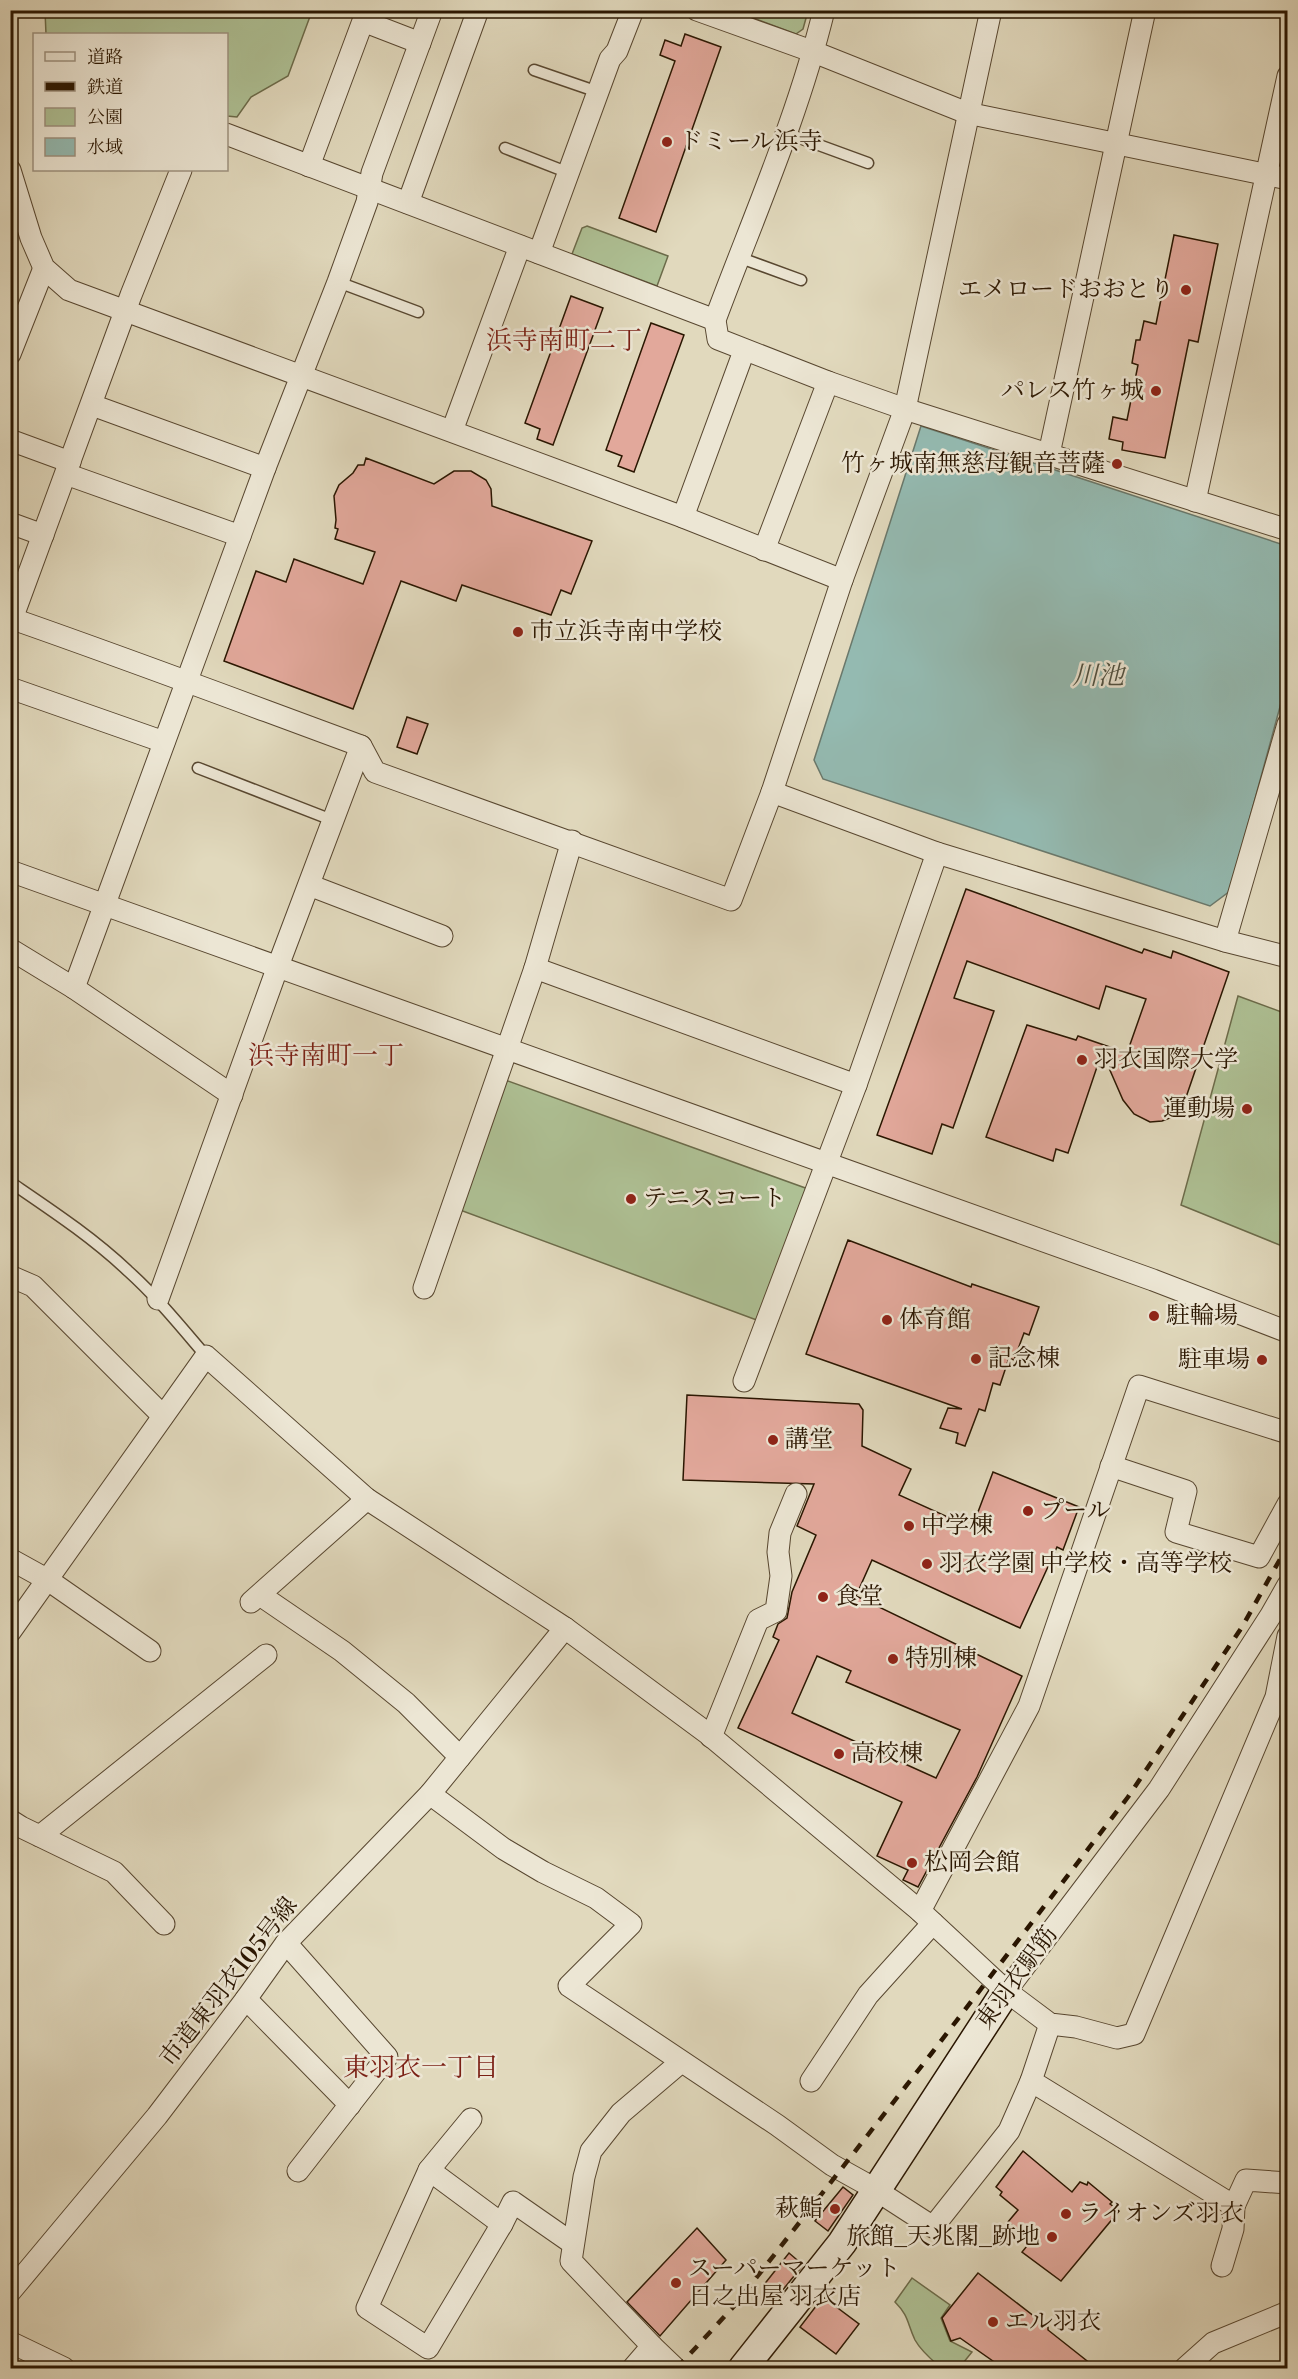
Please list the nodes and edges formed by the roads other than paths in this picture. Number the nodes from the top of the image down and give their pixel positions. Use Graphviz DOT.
graph roads {
  1 [pos="432,10"];
  2 [pos="478,10"];
  3 [pos="633,10"];
  4 [pos="697,10"];
  5 [pos="824,10"];
  6 [pos="991,10"];
  7 [pos="1145,10"];
  8 [pos="420,43"];
  9 [pos="814,52"];
  10 [pos="534,70"];
  11 [pos="1287,76"];
  12 [pos="598,93"];
  13 [pos="967,113"];
  14 [pos="786,133"];
  15 [pos="228,135"];
  16 [pos="1116,144"];
  17 [pos="506,148"];
  18 [pos="867,163"];
  19 [pos="309,166"];
  20 [pos="10,170"];
  21 [pos="181,171"];
  22 [pos="569,172"];
  23 [pos="1266,175"];
  24 [pos="1287,179"];
  25 [pos="369,189"];
  26 [pos="408,203"];
  27 [pos="530,250"];
  28 [pos="738,257"];
  29 [pos="44,268"];
  30 [pos="801,280"];
  31 [pos="338,282"];
  32 [pos="127,311"];
  33 [pos="418,312"];
  34 [pos="715,320"];
  35 [pos="744,351"];
  36 [pos="10,354"];
  37 [pos="301,375"];
  38 [pos="828,382"];
  39 [pos="92,405"];
  40 [pos="905,409"];
  41 [pos="452,432"];
  42 [pos="10,440"];
  43 [pos="1049,454"];
  44 [pos="68,468"];
  45 [pos="265,468"];
  46 [pos="1195,501"];
  47 [pos="683,518"];
  48 [pos="10,523"];
  49 [pos="1287,530"];
  50 [pos="44,535"];
  51 [pos="240,536"];
  52 [pos="764,550"];
  53 [pos="842,580"];
  54 [pos="11,618"];
  55 [pos="186,682"];
  56 [pos="10,688"];
  57 [pos="1287,724"];
  58 [pos="164,742"];
  59 [pos="361,746"];
  60 [pos="198,768"];
  61 [pos="772,792"];
  62 [pos="332,820"];
  63 [pos="572,841"];
  64 [pos="937,853"];
  65 [pos="10,871"];
  66 [pos="309,885"];
  67 [pos="105,904"];
  68 [pos="442,936"];
  69 [pos="1225,941"];
  70 [pos="10,949"];
  71 [pos="1287,957"];
  72 [pos="278,966"];
  73 [pos="535,968"];
  74 [pos="74,988"];
  75 [pos="506,1050"];
  76 [pos="856,1084"];
  77 [pos="232,1095"];
  78 [pos="826,1165"];
  79 [pos="10,1182"];
  80 [pos="10,1276"];
  81 [pos="424,1288"];
  82 [pos="158,1299"];
  83 [pos="1287,1332"];
  84 [pos="206,1356"];
  85 [pos="744,1381"];
  86 [pos="163,1416"];
  87 [pos="1287,1433"];
  88 [pos="1111,1466"];
  89 [pos="796,1494"];
  90 [pos="367,1499"];
  91 [pos="1287,1504"];
  92 [pos="10,1559"];
  93 [pos="48,1580"];
  94 [pos="1287,1585"];
  95 [pos="565,1628"];
  96 [pos="10,1632"];
  97 [pos="1287,1636"];
  98 [pos="150,1652"];
  99 [pos="266,1655"];
  100 [pos="711,1737"];
  101 [pos="460,1757"];
  102 [pos="430,1794"];
  103 [pos="10,1820"];
  104 [pos="40,1836"];
  105 [pos="927,1917"];
  106 [pos="164,1924"];
  107 [pos="286,1943"];
  108 [pos="1005,1991"];
  109 [pos="246,1999"];
  110 [pos="1050,2024"];
  111 [pos="681,2062"];
  112 [pos="1031,2080"];
  113 [pos="811,2081"];
  114 [pos="350,2105"];
  115 [pos="471,2119"];
  116 [pos="429,2170"];
  117 [pos="298,2171"];
  118 [pos="1287,2183"];
  119 [pos="877,2192"];
  120 [pos="1234,2206"];
  121 [pos="502,2224"];
  122 [pos="572,2244"];
  123 [pos="1222,2266"];
  124 [pos="10,2292"];
  125 [pos="1287,2312"];
  126 [pos="10,2342"];
  127 [pos="652,2346"];
  128 [pos="64,2368"];
  129 [pos="633,2368"];
  130 [pos="675,2368"];
  131 [pos="743,2368"];
  132 [pos="1185,2368"];
  1 -- 8 [label="street"];
  2 -- 26 [label="street"];
  3 -- 12 [label="street"];
  4 -- 9 [label="street"];
  5 -- 9 [label="street"];
  6 -- 13 [label="street"];
  7 -- 16 [label="street"];
  8 -- 19 [label="street"];
  8 -- 25 [label="street"];
  9 -- 13 [label="street"];
  9 -- 14 [label="street"];
  10 -- 12 [label="lane"];
  11 -- 23 [label="street"];
  12 -- 22 [label="street"];
  13 -- 16 [label="street"];
  13 -- 40 [label="street"];
  14 -- 18 [label="lane"];
  14 -- 28 [label="street"];
  15 -- 19 [label="street"];
  16 -- 23 [label="street"];
  16 -- 43 [label="street"];
  17 -- 22 [label="lane"];
  19 -- 25 [label="street"];
  20 -- 29 [label="street"];
  21 -- 32 [label="street"];
  22 -- 27 [label="street"];
  23 -- 24 [label="street"];
  23 -- 46 [label="street"];
  25 -- 26 [label="street"];
  25 -- 31 [label="street"];
  26 -- 27 [label="street"];
  27 -- 34 [label="street"];
  27 -- 41 [label="street"];
  28 -- 30 [label="lane"];
  28 -- 34 [label="street"];
  29 -- 32 [label="street"];
  29 -- 36 [label="street"];
  31 -- 33 [label="lane"];
  31 -- 37 [label="street"];
  32 -- 37 [label="street"];
  32 -- 39 [label="street"];
  34 -- 35 [label="street"];
  35 -- 38 [label="street"];
  35 -- 47 [label="street"];
  37 -- 41 [label="street"];
  37 -- 45 [label="street"];
  38 -- 40 [label="street"];
  38 -- 52 [label="street"];
  39 -- 44 [label="street"];
  39 -- 45 [label="street"];
  40 -- 43 [label="street"];
  40 -- 53 [label="street"];
  41 -- 47 [label="street"];
  42 -- 44 [label="street"];
  43 -- 46 [label="street"];
  44 -- 50 [label="street"];
  44 -- 51 [label="street"];
  45 -- 51 [label="street"];
  46 -- 49 [label="street"];
  47 -- 52 [label="street"];
  48 -- 50 [label="street"];
  50 -- 54 [label="street"];
  51 -- 55 [label="street"];
  52 -- 53 [label="street"];
  53 -- 61 [label="street"];
  54 -- 55 [label="street"];
  55 -- 58 [label="street"];
  55 -- 59 [label="street"];
  56 -- 58 [label="street"];
  57 -- 69 [label="street"];
  58 -- 67 [label="street"];
  59 -- 62 [label="street"];
  59 -- 63 [label="street"];
  60 -- 62 [label="lane"];
  61 -- 63 [label="street"];
  61 -- 64 [label="street"];
  62 -- 66 [label="street"];
  63 -- 73 [label="street"];
  64 -- 69 [label="street"];
  64 -- 76 [label="street"];
  65 -- 67 [label="street"];
  66 -- 68 [label="street"];
  66 -- 72 [label="street"];
  67 -- 72 [label="street"];
  67 -- 74 [label="street"];
  69 -- 71 [label="street"];
  70 -- 74 [label="street"];
  72 -- 75 [label="street"];
  72 -- 77 [label="street"];
  73 -- 75 [label="street"];
  73 -- 76 [label="street"];
  74 -- 77 [label="street"];
  75 -- 78 [label="street"];
  75 -- 81 [label="street"];
  76 -- 78 [label="street"];
  77 -- 82 [label="street"];
  78 -- 83 [label="street"];
  78 -- 85 [label="street"];
  79 -- 82 [label="lane"];
  80 -- 86 [label="street"];
  82 -- 84 [label="lane"];
  84 -- 86 [label="street"];
  84 -- 90 [label="street"];
  86 -- 93 [label="street"];
  87 -- 88 [label="street"];
  88 -- 91 [label="street"];
  88 -- 105 [label="street"];
  89 -- 100 [label="street"];
  90 -- 95 [label="street"];
  90 -- 101 [label="street"];
  92 -- 93 [label="street"];
  93 -- 96 [label="street"];
  93 -- 98 [label="street"];
  94 -- 108 [label="street, 東羽衣駅筋"];
  95 -- 100 [label="street"];
  95 -- 101 [label="street, 市道東羽衣105号線"];
  97 -- 110 [label="street"];
  99 -- 104 [label="street"];
  100 -- 105 [label="street"];
  101 -- 102 [label="street, 市道東羽衣105号線"];
  102 -- 107 [label="street, 市道東羽衣105号線"];
  102 -- 111 [label="street"];
  103 -- 104 [label="street"];
  104 -- 106 [label="street"];
  105 -- 108 [label="street"];
  105 -- 113 [label="street"];
  107 -- 109 [label="street, 市道東羽衣105号線"];
  107 -- 114 [label="street"];
  108 -- 110 [label="street"];
  108 -- 119 [label="street, 東羽衣駅筋"];
  109 -- 114 [label="street"];
  109 -- 124 [label="street, 市道東羽衣105号線"];
  110 -- 112 [label="street"];
  111 -- 119 [label="street"];
  111 -- 122 [label="street"];
  112 -- 119 [label="street"];
  112 -- 120 [label="street"];
  114 -- 117 [label="street"];
  115 -- 116 [label="street"];
  116 -- 121 [label="street"];
  116 -- 121 [label="street"];
  118 -- 120 [label="street"];
  119 -- 131 [label="street, 東羽衣駅筋"];
  120 -- 123 [label="street"];
  121 -- 122 [label="street"];
  122 -- 127 [label="street"];
  125 -- 132 [label="street"];
  126 -- 128 [label="street"];
  127 -- 129 [label="street"];
  127 -- 130 [label="street"];
}
